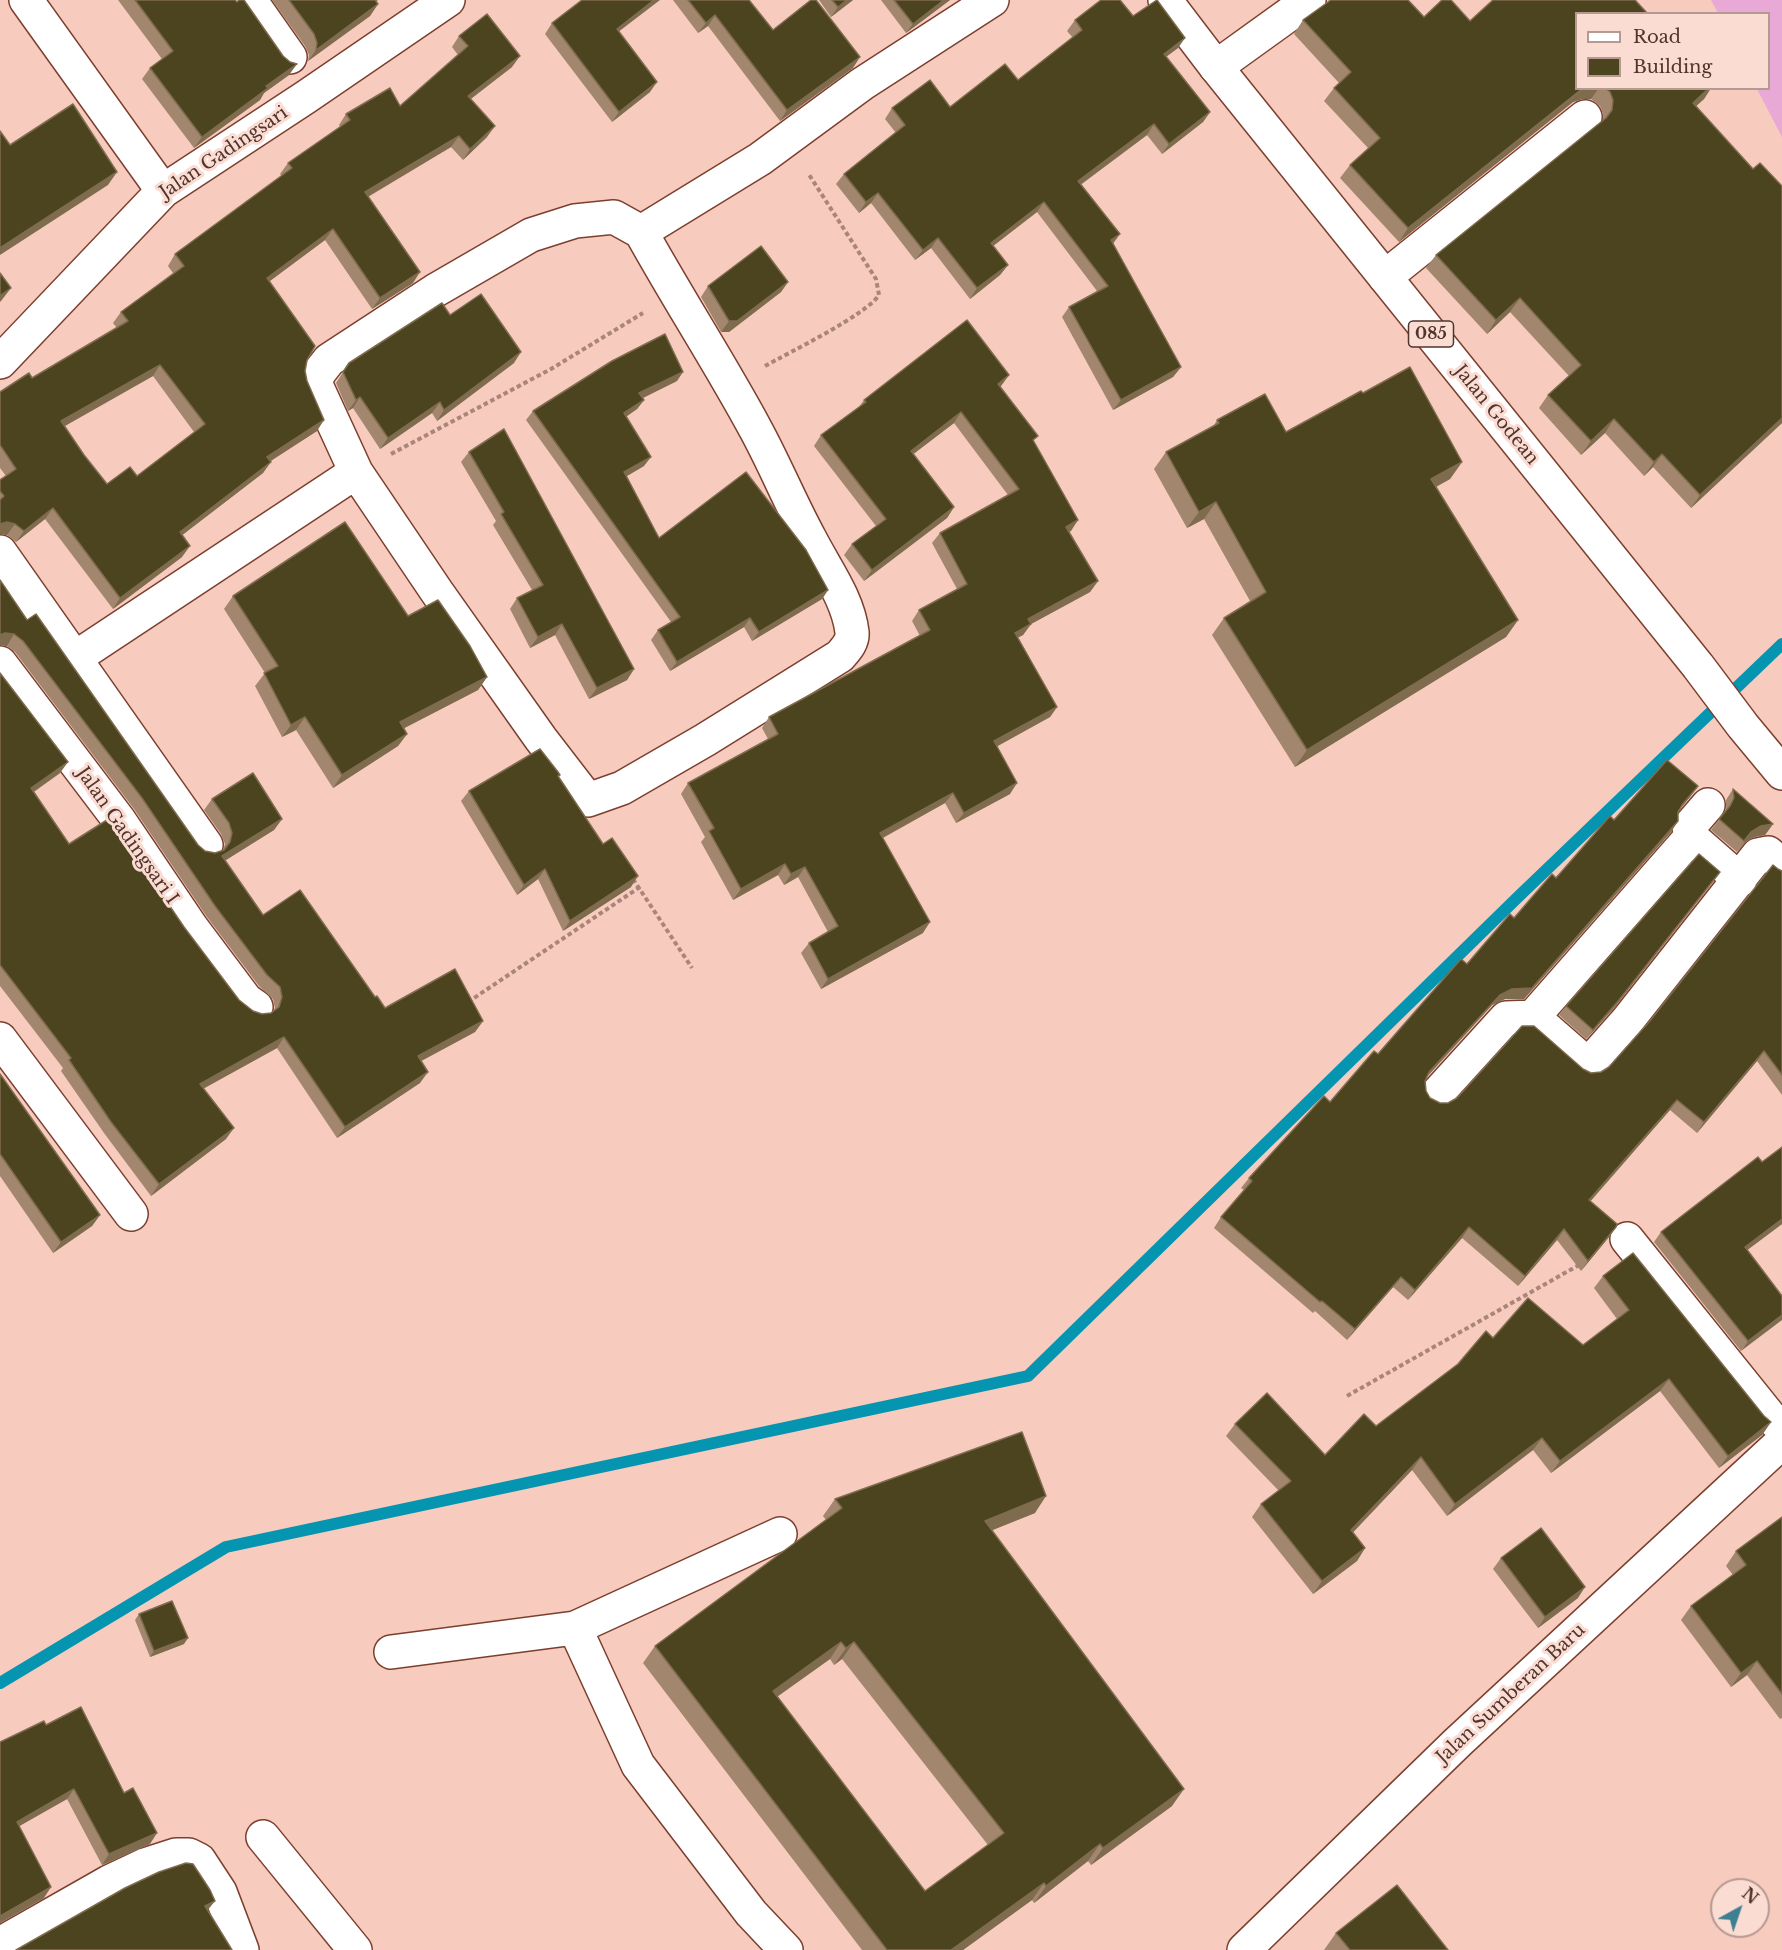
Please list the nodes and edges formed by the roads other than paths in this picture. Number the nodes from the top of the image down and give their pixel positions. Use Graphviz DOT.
graph roads {
  1 [pos="26,0"];
  2 [pos="250,0"];
  3 [pos="448,0"];
  4 [pos="992,0"];
  5 [pos="1165,0"];
  6 [pos="1309,0"];
  7 [pos="290,57"];
  8 [pos="1216,67"];
  9 [pos="1585,117"];
  10 [pos="163,191"];
  11 [pos="641,232"];
  12 [pos="1385,277"];
  13 [pos="0,362"];
  14 [pos="356,472"];
  15 [pos="0,552"];
  16 [pos="75,658"];
  17 [pos="0,663"];
  18 [pos="1782,773"];
  19 [pos="1708,805"];
  20 [pos="1690,837"];
  21 [pos="206,845"];
  22 [pos="1782,865"];
  23 [pos="1740,880"];
  24 [pos="256,1007"];
  25 [pos="1533,1017"];
  26 [pos="0,1039"];
  27 [pos="1436,1095"];
  28 [pos="131,1214"];
  29 [pos="1627,1239"];
  30 [pos="1782,1427"];
  31 [pos="1782,1442"];
  32 [pos="780,1534"];
  33 [pos="575,1628"];
  34 [pos="391,1652"];
  35 [pos="263,1837"];
  36 [pos="0,1944"];
  37 [pos="242,1950"];
  38 [pos="355,1950"];
  39 [pos="786,1950"];
  40 [pos="1244,1950"];
  1 -- 10 [label="street"];
  2 -- 7 [label="street"];
  3 -- 10 [label="street, Jalan Gadingsari"];
  4 -- 11 [label="street"];
  5 -- 8 [label="street, Jalan Godean / 085"];
  6 -- 8 [label="street"];
  8 -- 12 [label="street, Jalan Godean / 085"];
  9 -- 12 [label="street"];
  10 -- 13 [label="street, Jalan Gadingsari"];
  11 -- 14 [label="street"];
  11 -- 14 [label="street"];
  12 -- 18 [label="street, Jalan Godean / 085"];
  14 -- 16 [label="street"];
  15 -- 16 [label="street"];
  16 -- 21 [label="street"];
  17 -- 24 [label="street, Jalan Gadingsari I"];
  19 -- 20 [label="street"];
  20 -- 23 [label="street"];
  20 -- 25 [label="street"];
  22 -- 23 [label="street"];
  23 -- 25 [label="street"];
  25 -- 27 [label="street"];
  26 -- 28 [label="street"];
  29 -- 30 [label="street"];
  31 -- 40 [label="street, Jalan Sumberan Baru"];
  32 -- 33 [label="street"];
  33 -- 34 [label="street"];
  33 -- 39 [label="street"];
  35 -- 38 [label="street"];
  36 -- 37 [label="street"];
}
